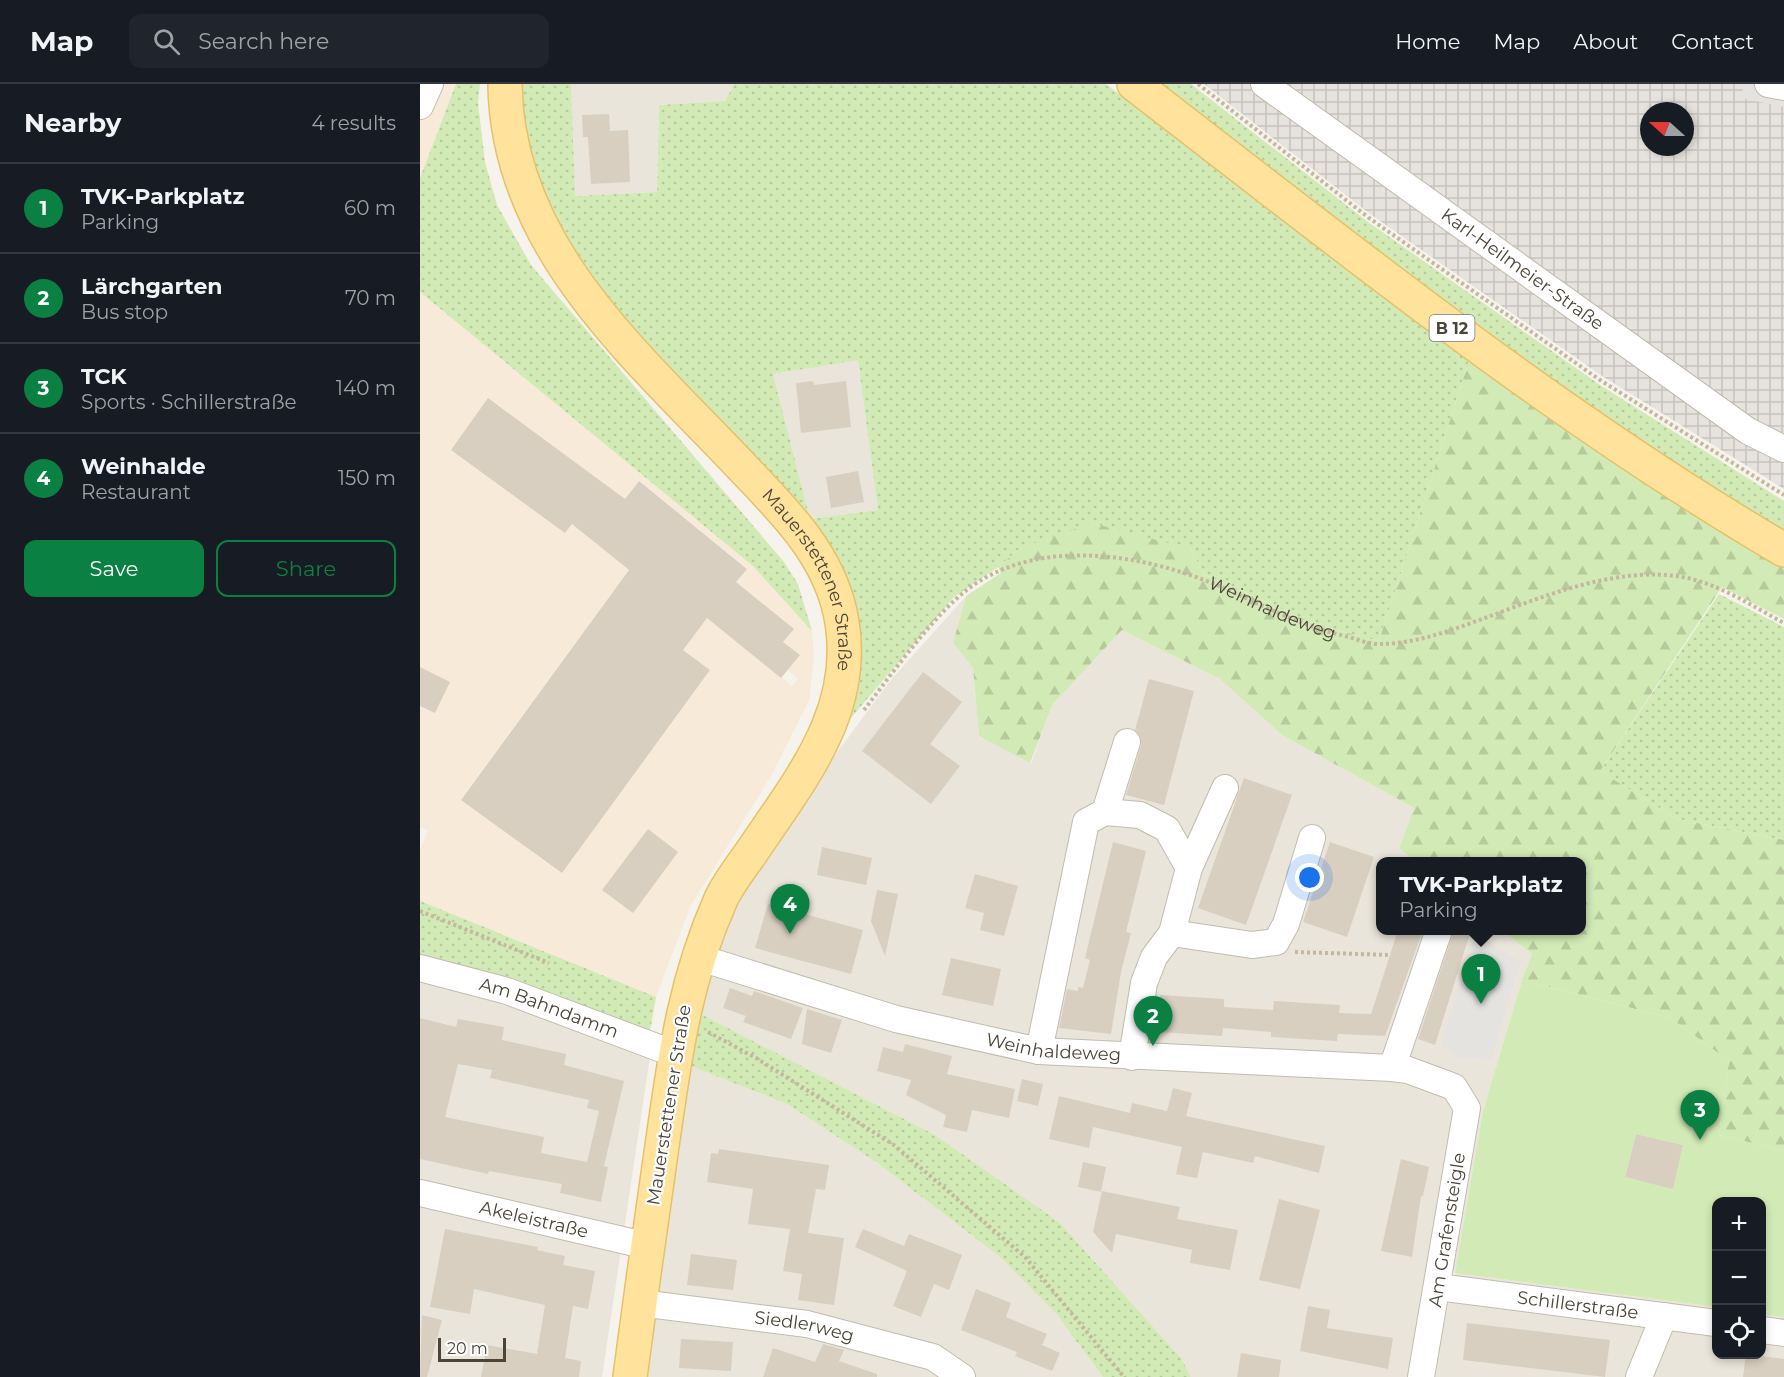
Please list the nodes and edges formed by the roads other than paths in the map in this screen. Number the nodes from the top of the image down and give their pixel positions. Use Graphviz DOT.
graph roads {
  1 [pos="430,84"];
  2 [pos="505,84"];
  3 [pos="1134,84"];
  4 [pos="1264,84"];
  5 [pos="1768,84"];
  6 [pos="1784,87"];
  7 [pos="420,106"];
  8 [pos="1784,448"];
  9 [pos="1784,550"];
  10 [pos="1127,742"];
  11 [pos="1225,788"];
  12 [pos="1105,812"];
  13 [pos="1312,838"];
  14 [pos="1189,868"];
  15 [pos="1172,933"];
  16 [pos="1437,935"];
  17 [pos="698,957"];
  18 [pos="420,968"];
  19 [pos="1039,1051"];
  20 [pos="675,1054"];
  21 [pos="1132,1057"];
  22 [pos="1392,1068"];
  23 [pos="1454,1086"];
  24 [pos="420,1193"];
  25 [pos="648,1246"];
  26 [pos="1438,1287"];
  27 [pos="640,1304"];
  28 [pos="1664,1316"];
  29 [pos="1712,1322"];
  30 [pos="1766,1331"];
  31 [pos="1784,1333"];
  32 [pos="630,1377"];
  33 [pos="962,1377"];
  34 [pos="1422,1377"];
  35 [pos="1639,1377"];
  1 -- 7 [label="street"];
  2 -- 17 [label="main road, Mauerstettener Straße"];
  3 -- 9 [label="main road, B 12"];
  4 -- 8 [label="street, Karl-Heilmeier-Straße"];
  5 -- 6 [label="street"];
  10 -- 12 [label="street"];
  11 -- 14 [label="street"];
  12 -- 14 [label="street"];
  12 -- 19 [label="street"];
  13 -- 15 [label="street"];
  14 -- 15 [label="street"];
  15 -- 21 [label="street"];
  16 -- 22 [label="street"];
  17 -- 19 [label="street, Weinhaldeweg"];
  17 -- 20 [label="main road, Mauerstettener Straße"];
  18 -- 20 [label="street, Am Bahndamm"];
  19 -- 21 [label="street, Weinhaldeweg"];
  20 -- 25 [label="main road, Mauerstettener Straße"];
  21 -- 22 [label="street, Weinhaldeweg"];
  22 -- 23 [label="street, Weinhaldeweg"];
  23 -- 26 [label="street, Am Grafensteigle"];
  24 -- 25 [label="street, Akeleistraße"];
  25 -- 27 [label="main road, Mauerstettener Straße"];
  26 -- 28 [label="street, Schillerstraße"];
  26 -- 34 [label="street, Am Grafensteigle"];
  27 -- 32 [label="main road, Mauerstettener Straße"];
  27 -- 33 [label="street, Siedlerweg"];
  28 -- 29 [label="street, Schillerstraße"];
  28 -- 35 [label="street"];
  30 -- 31 [label="street"];
}
